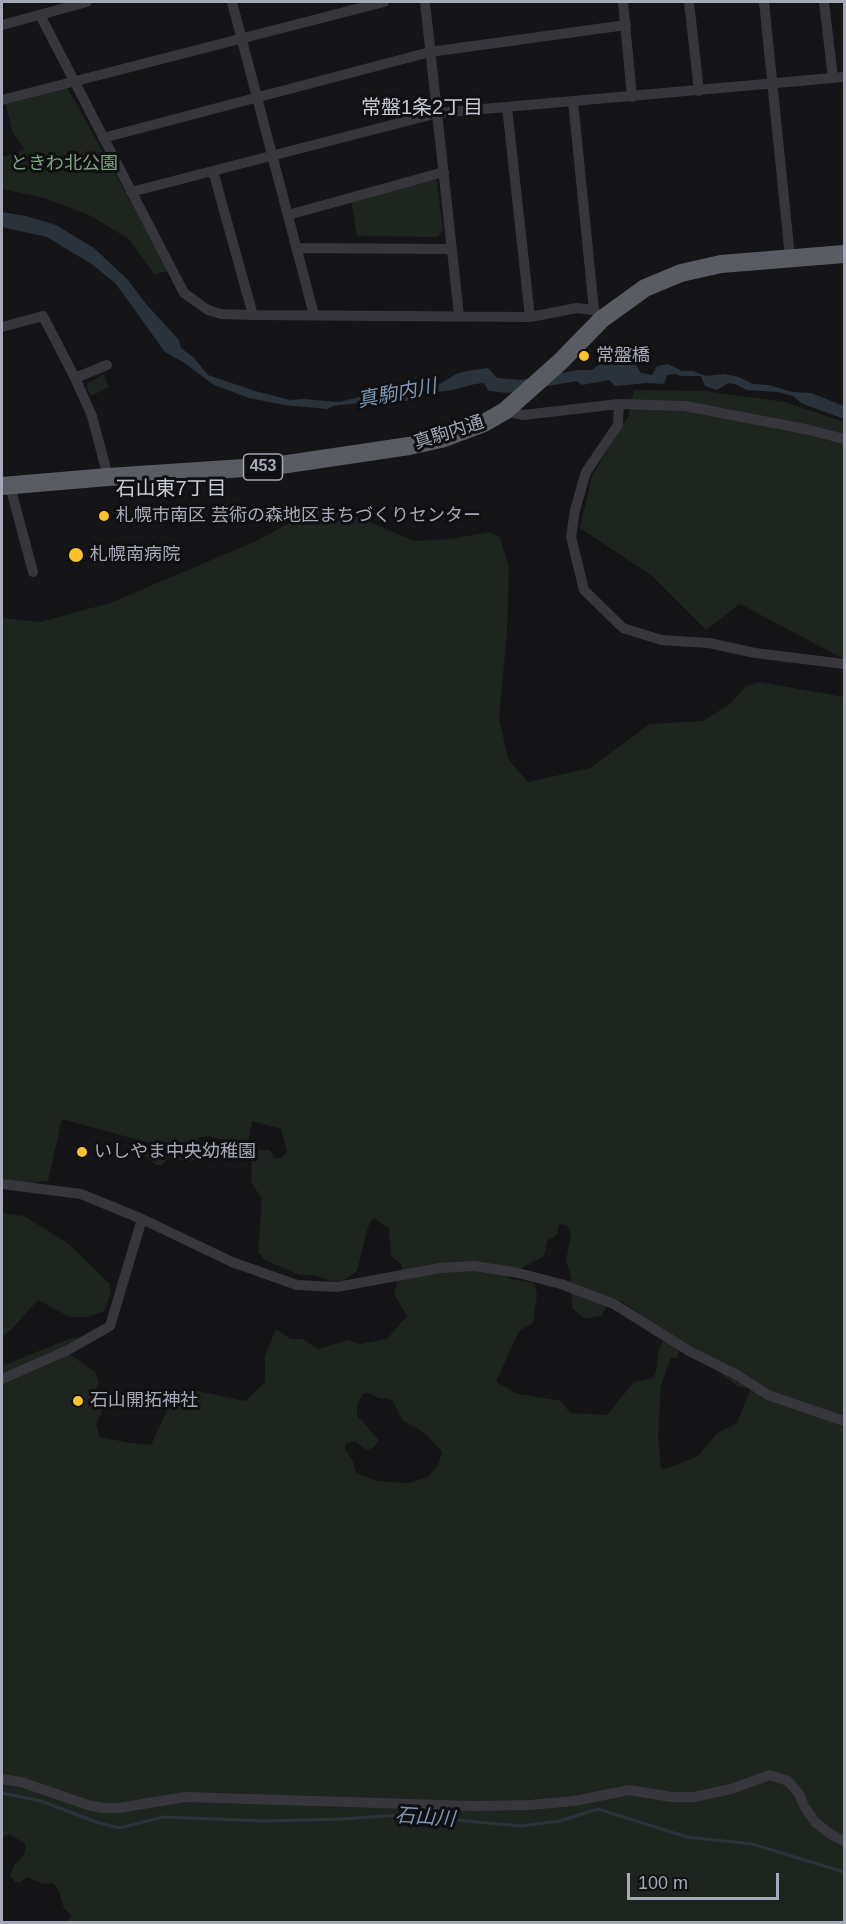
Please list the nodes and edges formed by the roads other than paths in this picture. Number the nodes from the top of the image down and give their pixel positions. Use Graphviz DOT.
graph roads {
  1 [pos="87,2"];
  2 [pos="232,2"];
  3 [pos="384,2"];
  4 [pos="425,2"];
  5 [pos="623,2"];
  6 [pos="689,2"];
  7 [pos="764,2"];
  8 [pos="824,2"];
  9 [pos="40,15"];
  10 [pos="2,25"];
  11 [pos="626,25"];
  12 [pos="242,39"];
  13 [pos="430,52"];
  14 [pos="844,76"];
  15 [pos="833,78"];
  16 [pos="74,80"];
  17 [pos="772,84"];
  18 [pos="699,91"];
  19 [pos="632,97"];
  20 [pos="257,98"];
  21 [pos="2,100"];
  22 [pos="573,101"];
  23 [pos="507,107"];
  24 [pos="438,113"];
  25 [pos="104,138"];
  26 [pos="273,157"];
  27 [pos="213,171"];
  28 [pos="444,172"];
  29 [pos="131,192"];
  30 [pos="288,215"];
  31 [pos="296,248"];
  32 [pos="452,249"];
  33 [pos="844,254"];
  34 [pos="790,257"];
  35 [pos="253,315"];
  36 [pos="314,315"];
  37 [pos="459,315"];
  38 [pos="598,315"];
  39 [pos="530,317"];
  40 [pos="2,327"];
  41 [pos="107,365"];
  42 [pos="75,378"];
  43 [pos="619,404"];
  44 [pos="510,408"];
  45 [pos="844,439"];
  46 [pos="108,477"];
  47 [pos="6,486"];
  48 [pos="33,572"];
  49 [pos="844,664"];
  50 [pos="2,1185"];
  51 [pos="142,1219"];
  52 [pos="2,1379"];
  53 [pos="844,1421"];
  54 [pos="2,1779"];
  55 [pos="844,1841"];
  1 -- 9 [label="street"];
  2 -- 12 [label="street"];
  3 -- 12 [label="street"];
  4 -- 13 [label="street"];
  5 -- 11 [label="street"];
  6 -- 18 [label="street"];
  7 -- 17 [label="street"];
  8 -- 15 [label="street"];
  9 -- 10 [label="street"];
  9 -- 16 [label="street"];
  11 -- 13 [label="street"];
  11 -- 19 [label="street"];
  12 -- 16 [label="street"];
  12 -- 20 [label="street"];
  13 -- 20 [label="street"];
  13 -- 24 [label="street"];
  14 -- 15 [label="street"];
  15 -- 17 [label="street"];
  16 -- 21 [label="street"];
  16 -- 25 [label="street"];
  17 -- 18 [label="street"];
  17 -- 34 [label="street"];
  18 -- 19 [label="street"];
  19 -- 22 [label="street"];
  20 -- 25 [label="street"];
  20 -- 26 [label="street"];
  22 -- 23 [label="street"];
  22 -- 38 [label="street"];
  23 -- 24 [label="street"];
  23 -- 39 [label="street"];
  24 -- 26 [label="street"];
  24 -- 28 [label="street"];
  25 -- 29 [label="street"];
  26 -- 27 [label="street"];
  26 -- 30 [label="street"];
  27 -- 29 [label="street"];
  27 -- 35 [label="street"];
  28 -- 30 [label="street"];
  28 -- 32 [label="street"];
  29 -- 35 [label="street"];
  30 -- 31 [label="street"];
  31 -- 32 [label="street"];
  31 -- 36 [label="street"];
  32 -- 37 [label="street"];
  33 -- 34 [label="highway, 真駒内通 / 453"];
  34 -- 38 [label="highway, 真駒内通 / 453"];
  35 -- 36 [label="street"];
  36 -- 37 [label="street"];
  37 -- 39 [label="street"];
  38 -- 39 [label="street"];
  38 -- 44 [label="highway, 真駒内通 / 453"];
  40 -- 42 [label="street"];
  41 -- 42 [label="street"];
  42 -- 46 [label="street"];
  43 -- 44 [label="street"];
  43 -- 45 [label="street"];
  43 -- 49 [label="street"];
  44 -- 46 [label="highway, 真駒内通 / 453"];
  46 -- 47 [label="highway, 真駒内通 / 453"];
  47 -- 48 [label="street"];
  50 -- 51 [label="street"];
  51 -- 52 [label="street"];
  51 -- 53 [label="street"];
  54 -- 55 [label="street"];
}
